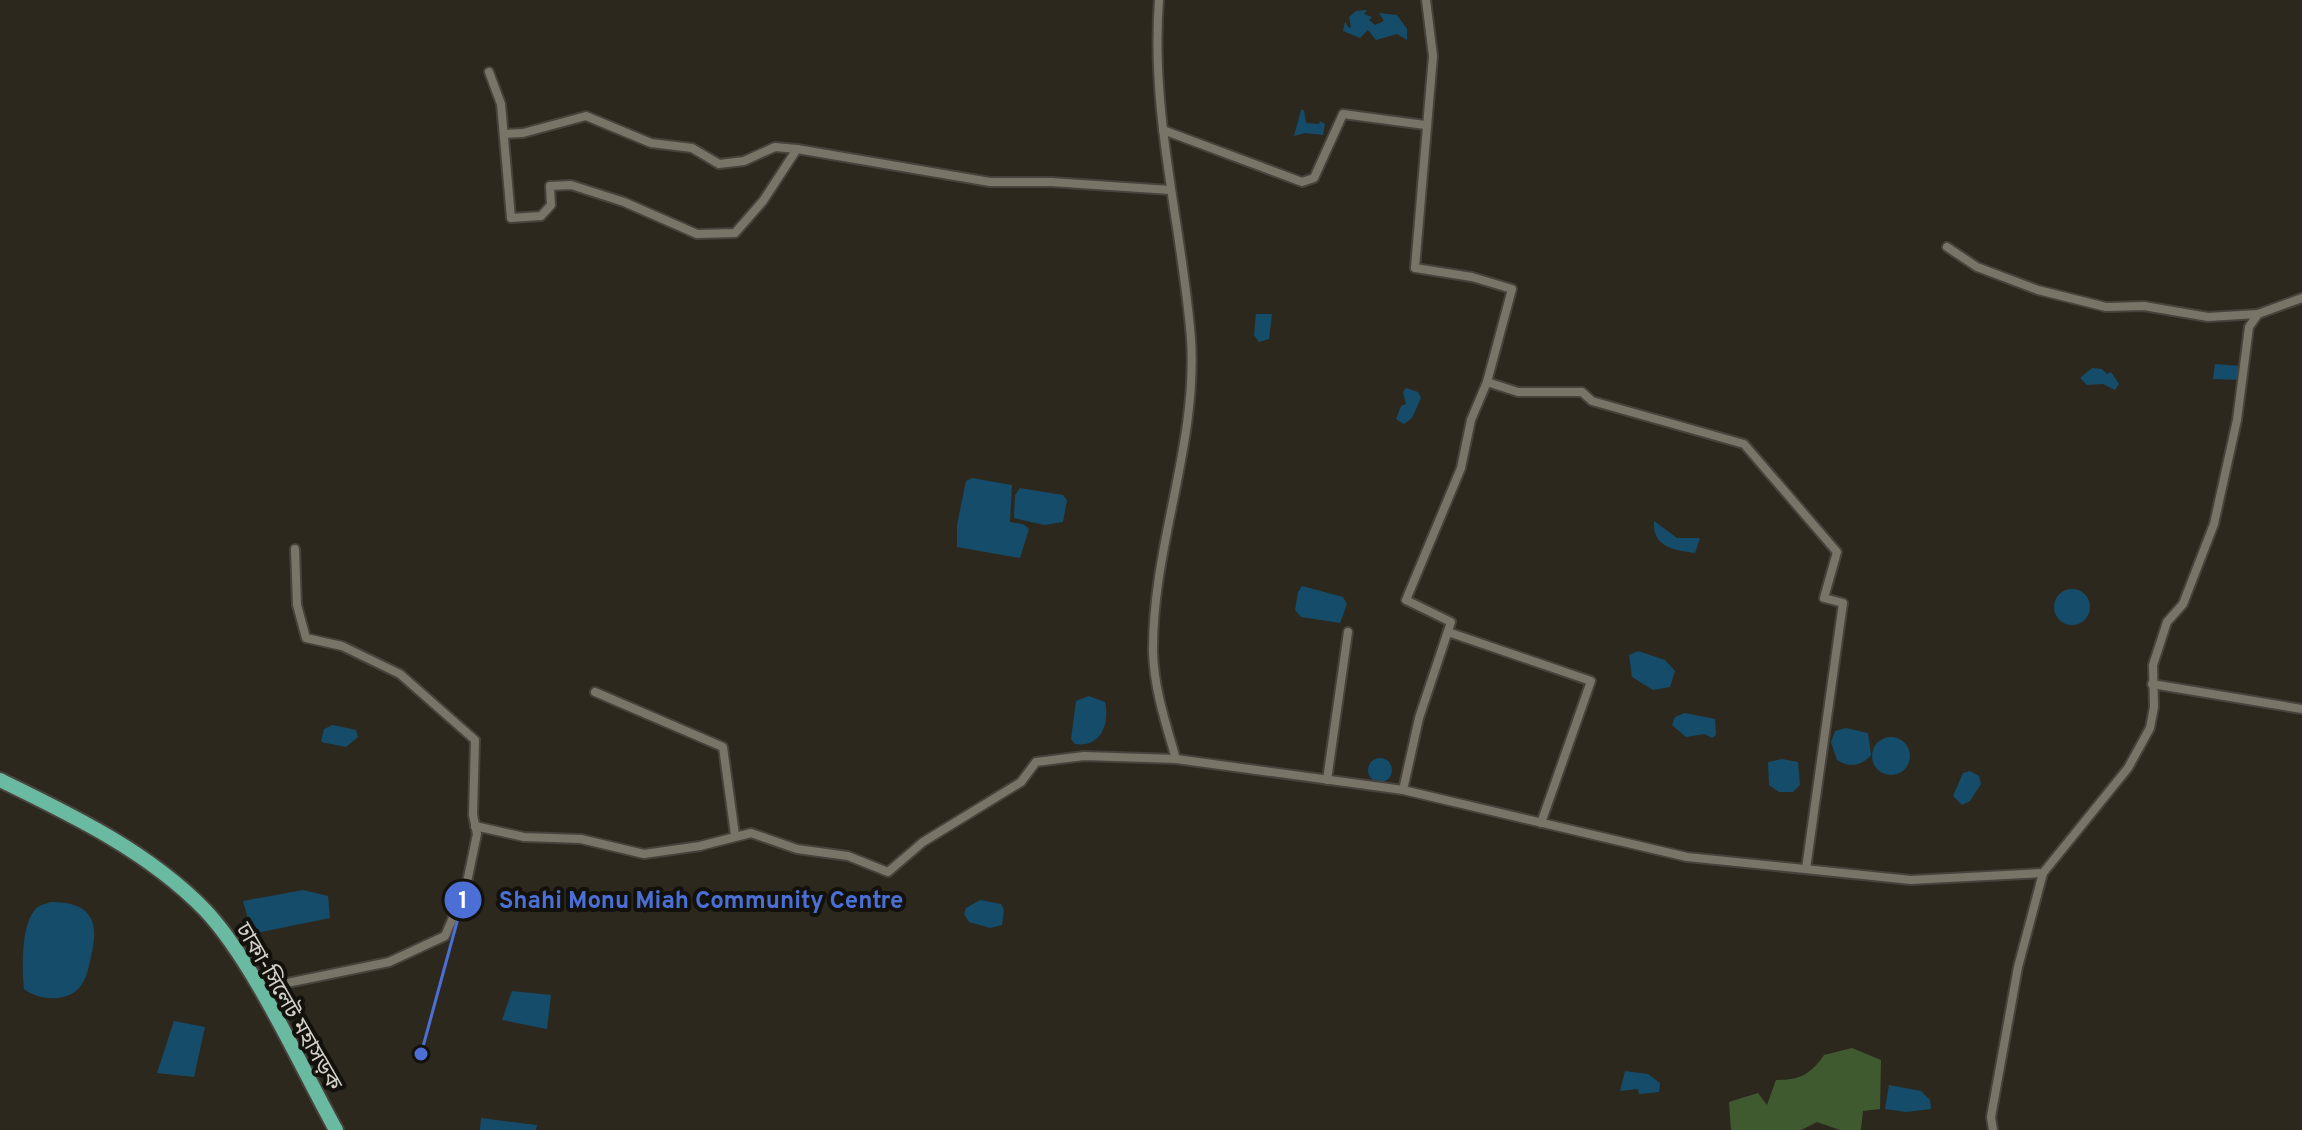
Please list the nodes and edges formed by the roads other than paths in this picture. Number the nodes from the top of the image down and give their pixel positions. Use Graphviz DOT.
graph roads {
  1 [pos="1159,0"];
  2 [pos="1426,0"];
  3 [pos="489,72"];
  4 [pos="1425,125"];
  5 [pos="1163,130"];
  6 [pos="504,134"];
  7 [pos="797,149"];
  8 [pos="1170,190"];
  9 [pos="1947,247"];
  10 [pos="2302,298"];
  11 [pos="2258,314"];
  12 [pos="1487,382"];
  13 [pos="295,549"];
  14 [pos="1348,632"];
  15 [pos="1448,632"];
  16 [pos="2152,684"];
  17 [pos="595,692"];
  18 [pos="2302,709"];
  19 [pos="1176,759"];
  20 [pos="0,780"];
  21 [pos="1327,780"];
  22 [pos="1403,790"];
  23 [pos="1541,823"];
  24 [pos="475,826"];
  25 [pos="735,835"];
  26 [pos="1806,869"];
  27 [pos="2043,873"];
  28 [pos="258,989"];
  29 [pos="336,1130"];
  30 [pos="1993,1130"];
  1 -- 5 [label="street"];
  2 -- 4 [label="street"];
  3 -- 6 [label="street"];
  4 -- 5 [label="street"];
  4 -- 12 [label="street"];
  5 -- 8 [label="street"];
  6 -- 7 [label="street"];
  6 -- 7 [label="street"];
  7 -- 8 [label="street"];
  8 -- 19 [label="street"];
  9 -- 11 [label="street"];
  10 -- 11 [label="street"];
  11 -- 16 [label="street"];
  12 -- 15 [label="street"];
  12 -- 26 [label="street"];
  13 -- 24 [label="street"];
  14 -- 21 [label="street"];
  15 -- 22 [label="street"];
  15 -- 23 [label="street"];
  16 -- 18 [label="street"];
  16 -- 27 [label="street"];
  17 -- 25 [label="street"];
  19 -- 21 [label="street"];
  19 -- 25 [label="street"];
  20 -- 28 [label="highway, ঢাকা-সিলেট মহাসড়ক"];
  21 -- 22 [label="street"];
  22 -- 23 [label="street"];
  23 -- 26 [label="street"];
  24 -- 25 [label="street"];
  24 -- 28 [label="street"];
  26 -- 27 [label="street"];
  27 -- 30 [label="street"];
  28 -- 29 [label="highway, ঢাকা-সিলেট মহাসড়ক"];
}
